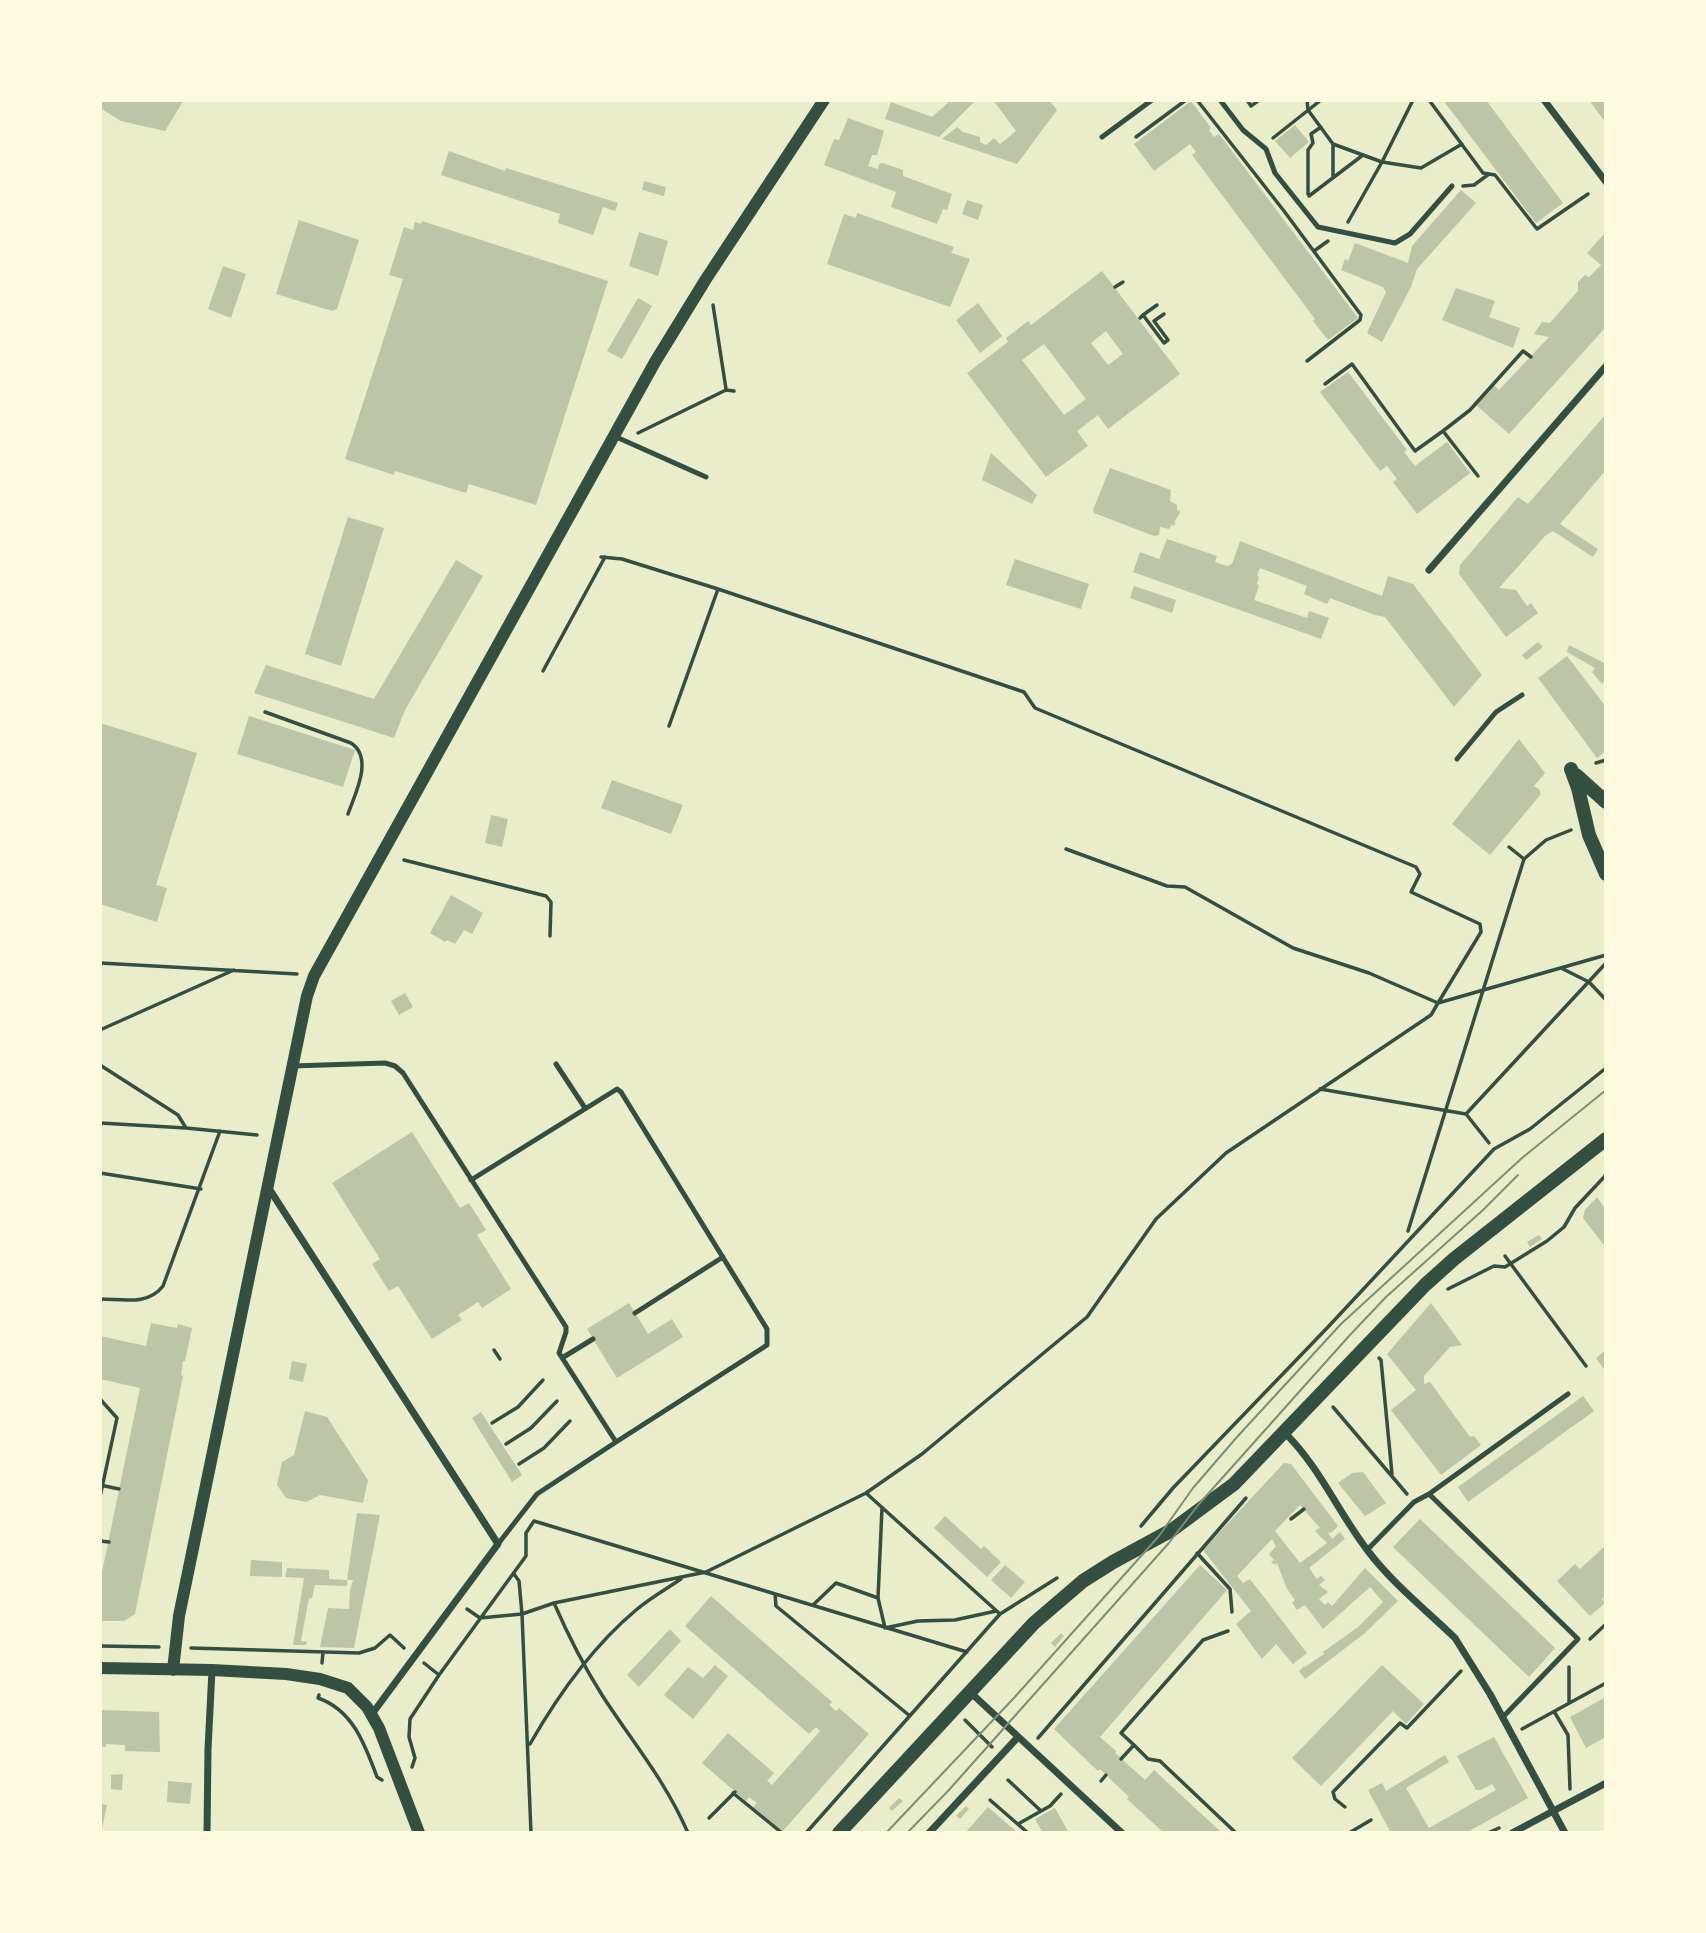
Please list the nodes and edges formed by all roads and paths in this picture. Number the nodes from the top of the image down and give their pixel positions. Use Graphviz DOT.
graph roads {
  1 [pos="824,100"];
  2 [pos="1152,100"];
  3 [pos="1186,100"];
  4 [pos="1197,100"];
  5 [pos="1220,100"];
  6 [pos="1247,100"];
  7 [pos="1259,100"];
  8 [pos="1307,100"];
  9 [pos="1321,100"];
  10 [pos="1413,100"];
  11 [pos="1429,100"];
  12 [pos="1544,100"];
  13 [pos="1308,110"];
  14 [pos="1321,127"];
  15 [pos="1136,136"];
  16 [pos="1102,137"];
  17 [pos="1333,144"];
  18 [pos="1462,144"];
  19 [pos="1263,146"];
  20 [pos="1363,155"];
  21 [pos="1382,162"];
  22 [pos="1489,174"];
  23 [pos="1334,177"];
  24 [pos="1606,182"];
  25 [pos="1474,185"];
  26 [pos="1452,186"];
  27 [pos="1316,191"];
  28 [pos="1588,194"];
  29 [pos="1308,197"];
  30 [pos="1353,214"];
  31 [pos="1123,282"];
  32 [pos="1115,288"];
  33 [pos="713,304"];
  34 [pos="1157,305"];
  35 [pos="1164,314"];
  36 [pos="1531,357"];
  37 [pos="1307,360"];
  38 [pos="1606,366"];
  39 [pos="1325,384"];
  40 [pos="726,390"];
  41 [pos="734,391"];
  42 [pos="1443,431"];
  43 [pos="638,433"];
  44 [pos="614,436"];
  45 [pos="1478,476"];
  46 [pos="706,477"];
  47 [pos="1429,570"];
  48 [pos="718,589"];
  49 [pos="543,671"];
  50 [pos="1522,695"];
  51 [pos="265,712"];
  52 [pos="669,726"];
  53 [pos="1457,759"];
  54 [pos="1606,760"];
  55 [pos="1596,763"];
  56 [pos="1606,802"];
  57 [pos="348,814"];
  58 [pos="1571,830"];
  59 [pos="1509,847"];
  60 [pos="1066,849"];
  61 [pos="1524,859"];
  62 [pos="404,860"];
  63 [pos="1606,874"];
  64 [pos="550,936"];
  65 [pos="1606,955"];
  66 [pos="100,963"];
  67 [pos="1606,963"];
  68 [pos="1562,968"];
  69 [pos="236,970"];
  70 [pos="314,976"];
  71 [pos="1589,982"];
  72 [pos="1484,989"];
  73 [pos="1606,1000"];
  74 [pos="1438,1003"];
  75 [pos="100,1030"];
  76 [pos="556,1064"];
  77 [pos="100,1065"];
  78 [pos="292,1066"];
  79 [pos="1606,1068"];
  80 [pos="1320,1089"];
  81 [pos="585,1108"];
  82 [pos="1446,1112"];
  83 [pos="1466,1114"];
  84 [pos="100,1123"];
  85 [pos="186,1128"];
  86 [pos="220,1132"];
  87 [pos="257,1135"];
  88 [pos="1606,1139"];
  89 [pos="1489,1143"];
  90 [pos="100,1173"];
  91 [pos="1606,1175"];
  92 [pos="471,1180"];
  93 [pos="267,1185"];
  94 [pos="201,1189"];
  95 [pos="1408,1231"];
  96 [pos="1505,1256"];
  97 [pos="723,1257"];
  98 [pos="1510,1264"];
  99 [pos="1493,1266"];
  100 [pos="100,1299"];
  101 [pos="635,1313"];
  102 [pos="593,1339"];
  103 [pos="494,1350"];
  104 [pos="1377,1356"];
  105 [pos="562,1358"];
  106 [pos="500,1359"];
  107 [pos="1586,1366"];
  108 [pos="543,1380"];
  109 [pos="1568,1394"];
  110 [pos="100,1399"];
  111 [pos="556,1401"];
  112 [pos="1332,1405"];
  113 [pos="570,1421"];
  114 [pos="492,1423"];
  115 [pos="1284,1433"];
  116 [pos="616,1442"];
  117 [pos="506,1444"];
  118 [pos="519,1464"];
  119 [pos="1392,1477"];
  120 [pos="101,1485"];
  121 [pos="119,1489"];
  122 [pos="866,1493"];
  123 [pos="1429,1494"];
  124 [pos="1248,1496"];
  125 [pos="100,1497"];
  126 [pos="1414,1502"];
  127 [pos="882,1508"];
  128 [pos="1304,1509"];
  129 [pos="1291,1519"];
  130 [pos="1135,1532"];
  131 [pos="100,1541"];
  132 [pos="109,1542"];
  133 [pos="498,1544"];
  134 [pos="1367,1550"];
  135 [pos="1196,1553"];
  136 [pos="706,1572"];
  137 [pos="514,1574"];
  138 [pos="683,1577"];
  139 [pos="1058,1578"];
  140 [pos="775,1594"];
  141 [pos="878,1598"];
  142 [pos="456,1602"];
  143 [pos="554,1603"];
  144 [pos="813,1605"];
  145 [pos="998,1612"];
  146 [pos="1232,1612"];
  147 [pos="522,1614"];
  148 [pos="480,1618"];
  149 [pos="885,1628"];
  150 [pos="1228,1631"];
  151 [pos="390,1635"];
  152 [pos="100,1646"];
  153 [pos="154,1646"];
  154 [pos="1569,1647"];
  155 [pos="203,1649"];
  156 [pos="967,1652"];
  157 [pos="584,1663"];
  158 [pos="100,1668"];
  159 [pos="173,1670"];
  160 [pos="212,1670"];
  161 [pos="1461,1671"];
  162 [pos="1606,1683"];
  163 [pos="933,1690"];
  164 [pos="970,1692"];
  165 [pos="318,1698"];
  166 [pos="1569,1703"];
  167 [pos="954,1710"];
  168 [pos="1555,1712"];
  169 [pos="372,1714"];
  170 [pos="910,1716"];
  171 [pos="1502,1718"];
  172 [pos="1511,1734"];
  173 [pos="1018,1737"];
  174 [pos="1134,1745"];
  175 [pos="529,1746"];
  176 [pos="1030,1746"];
  177 [pos="1001,1756"];
  178 [pos="415,1758"];
  179 [pos="1121,1759"];
  180 [pos="1106,1775"];
  181 [pos="377,1777"];
  182 [pos="1008,1780"];
  183 [pos="1101,1781"];
  184 [pos="1606,1783"];
  185 [pos="1062,1793"];
  186 [pos="990,1800"];
  187 [pos="1570,1802"];
  188 [pos="1345,1807"];
  189 [pos="1041,1811"];
  190 [pos="1552,1811"];
  191 [pos="709,1818"];
  192 [pos="1371,1820"];
  193 [pos="1018,1824"];
  194 [pos="207,1833"];
  195 [pos="419,1833"];
  196 [pos="531,1833"];
  197 [pos="688,1833"];
  198 [pos="782,1833"];
  199 [pos="806,1833"];
  200 [pos="839,1833"];
  201 [pos="929,1833"];
  202 [pos="1028,1833"];
  203 [pos="1122,1833"];
  204 [pos="1237,1833"];
  205 [pos="1349,1833"];
  206 [pos="1512,1833"];
  207 [pos="1564,1833"];
  1 -- 44 [label="street"];
  2 -- 16 [label="lane"];
  3 -- 15 [label="path"];
  4 -- 37 [label="path"];
  5 -- 19 [label="lane"];
  6 -- 7 [label="path"];
  8 -- 13 [label="path"];
  9 -- 13 [label="path"];
  10 -- 21 [label="path"];
  11 -- 18 [label="path"];
  12 -- 24 [label="street"];
  13 -- 14 [label="path"];
  13 -- 19 [label="path"];
  14 -- 17 [label="path"];
  14 -- 29 [label="path"];
  17 -- 20 [label="path"];
  17 -- 23 [label="path"];
  18 -- 21 [label="path"];
  18 -- 22 [label="path"];
  19 -- 26 [label="lane"];
  20 -- 21 [label="path"];
  20 -- 23 [label="path"];
  21 -- 30 [label="path"];
  22 -- 25 [label="path"];
  22 -- 28 [label="path"];
  23 -- 27 [label="path"];
  31 -- 32 [label="path"];
  33 -- 40 [label="path"];
  34 -- 35 [label="path"];
  36 -- 42 [label="path"];
  38 -- 47 [label="street"];
  39 -- 42 [label="path"];
  40 -- 41 [label="path"];
  40 -- 43 [label="path"];
  42 -- 45 [label="path"];
  44 -- 46 [label="lane"];
  44 -- 70 [label="street"];
  48 -- 49 [label="path"];
  48 -- 52 [label="path"];
  48 -- 74 [label="path"];
  50 -- 53 [label="lane"];
  51 -- 57 [label="path"];
  54 -- 55 [label="path"];
  56 -- 63 [label="main road"];
  58 -- 61 [label="path"];
  59 -- 61 [label="path"];
  60 -- 74 [label="path"];
  61 -- 72 [label="path"];
  62 -- 64 [label="path"];
  65 -- 68 [label="path"];
  66 -- 69 [label="path"];
  67 -- 71 [label="path"];
  68 -- 71 [label="path"];
  68 -- 72 [label="path"];
  69 -- 70 [label="path"];
  69 -- 75 [label="path"];
  70 -- 78 [label="street"];
  71 -- 73 [label="path"];
  71 -- 83 [label="path"];
  72 -- 74 [label="path"];
  72 -- 82 [label="path"];
  74 -- 80 [label="path"];
  76 -- 81 [label="lane"];
  77 -- 85 [label="path"];
  78 -- 92 [label="lane"];
  78 -- 93 [label="street"];
  79 -- 130 [label="path"];
  80 -- 82 [label="path"];
  80 -- 122 [label="path"];
  81 -- 92 [label="lane"];
  81 -- 97 [label="lane"];
  82 -- 83 [label="path"];
  82 -- 95 [label="path"];
  83 -- 89 [label="path"];
  84 -- 85 [label="path"];
  85 -- 86 [label="path"];
  86 -- 87 [label="path"];
  86 -- 94 [label="path"];
  88 -- 115 [label="main road"];
  90 -- 94 [label="path"];
  91 -- 98 [label="path"];
  92 -- 105 [label="lane"];
  93 -- 133 [label="street"];
  93 -- 159 [label="street"];
  94 -- 100 [label="path"];
  96 -- 98 [label="path"];
  97 -- 101 [label="lane"];
  97 -- 116 [label="lane"];
  98 -- 99 [label="path"];
  98 -- 107 [label="path"];
  102 -- 105 [label="lane"];
  103 -- 106 [label="path"];
  104 -- 119 [label="path"];
  105 -- 116 [label="lane"];
  108 -- 114 [label="path"];
  109 -- 123 [label="lane"];
  110 -- 120 [label="path"];
  111 -- 117 [label="path"];
  112 -- 119 [label="path"];
  113 -- 118 [label="path"];
  115 -- 134 [label="street"];
  115 -- 164 [label="main road"];
  116 -- 133 [label="lane"];
  119 -- 126 [label="path"];
  120 -- 121 [label="path"];
  120 -- 125 [label="path"];
  122 -- 127 [label="path"];
  122 -- 136 [label="path"];
  123 -- 126 [label="lane"];
  123 -- 154 [label="lane"];
  124 -- 135 [label="path"];
  126 -- 134 [label="lane"];
  127 -- 141 [label="path"];
  127 -- 145 [label="path"];
  128 -- 129 [label="path"];
  131 -- 132 [label="path"];
  133 -- 142 [label="street"];
  134 -- 171 [label="street"];
  135 -- 146 [label="path"];
  135 -- 176 [label="path"];
  136 -- 137 [label="path"];
  136 -- 138 [label="path"];
  136 -- 140 [label="path"];
  137 -- 147 [label="path"];
  137 -- 148 [label="path"];
  138 -- 143 [label="path"];
  138 -- 157 [label="path"];
  139 -- 145 [label="path"];
  140 -- 144 [label="path"];
  140 -- 170 [label="path"];
  141 -- 144 [label="path"];
  141 -- 149 [label="path"];
  142 -- 148 [label="path"];
  142 -- 169 [label="street"];
  143 -- 147 [label="path"];
  143 -- 157 [label="path"];
  144 -- 149 [label="path"];
  145 -- 149 [label="path"];
  145 -- 156 [label="path"];
  147 -- 148 [label="path"];
  147 -- 175 [label="path"];
  148 -- 178 [label="path"];
  149 -- 156 [label="path"];
  150 -- 174 [label="path"];
  151 -- 155 [label="path"];
  152 -- 153 [label="path"];
  154 -- 166 [label="path"];
  154 -- 171 [label="lane"];
  156 -- 163 [label="path"];
  157 -- 175 [label="path"];
  157 -- 197 [label="path"];
  158 -- 159 [label="street"];
  159 -- 160 [label="street"];
  160 -- 169 [label="street"];
  160 -- 194 [label="street"];
  161 -- 188 [label="path"];
  162 -- 166 [label="path"];
  163 -- 167 [label="path"];
  163 -- 170 [label="path"];
  164 -- 167 [label="main road"];
  164 -- 173 [label="street"];
  165 -- 181 [label="path"];
  166 -- 168 [label="path"];
  167 -- 177 [label="path"];
  167 -- 200 [label="main road"];
  168 -- 172 [label="path"];
  168 -- 187 [label="path"];
  169 -- 195 [label="street"];
  170 -- 199 [label="path"];
  171 -- 172 [label="street"];
  172 -- 190 [label="street"];
  173 -- 176 [label="street"];
  173 -- 177 [label="street"];
  174 -- 179 [label="path"];
  174 -- 204 [label="path"];
  175 -- 196 [label="path"];
  176 -- 203 [label="street"];
  177 -- 201 [label="street"];
  180 -- 183 [label="path"];
  182 -- 189 [label="path"];
  184 -- 187 [label="street"];
  185 -- 189 [label="path"];
  186 -- 193 [label="path"];
  187 -- 190 [label="street"];
  189 -- 193 [label="path"];
  190 -- 206 [label="street"];
  190 -- 207 [label="street"];
  191 -- 198 [label="path"];
  192 -- 205 [label="path"];
  193 -- 202 [label="path"];
}
